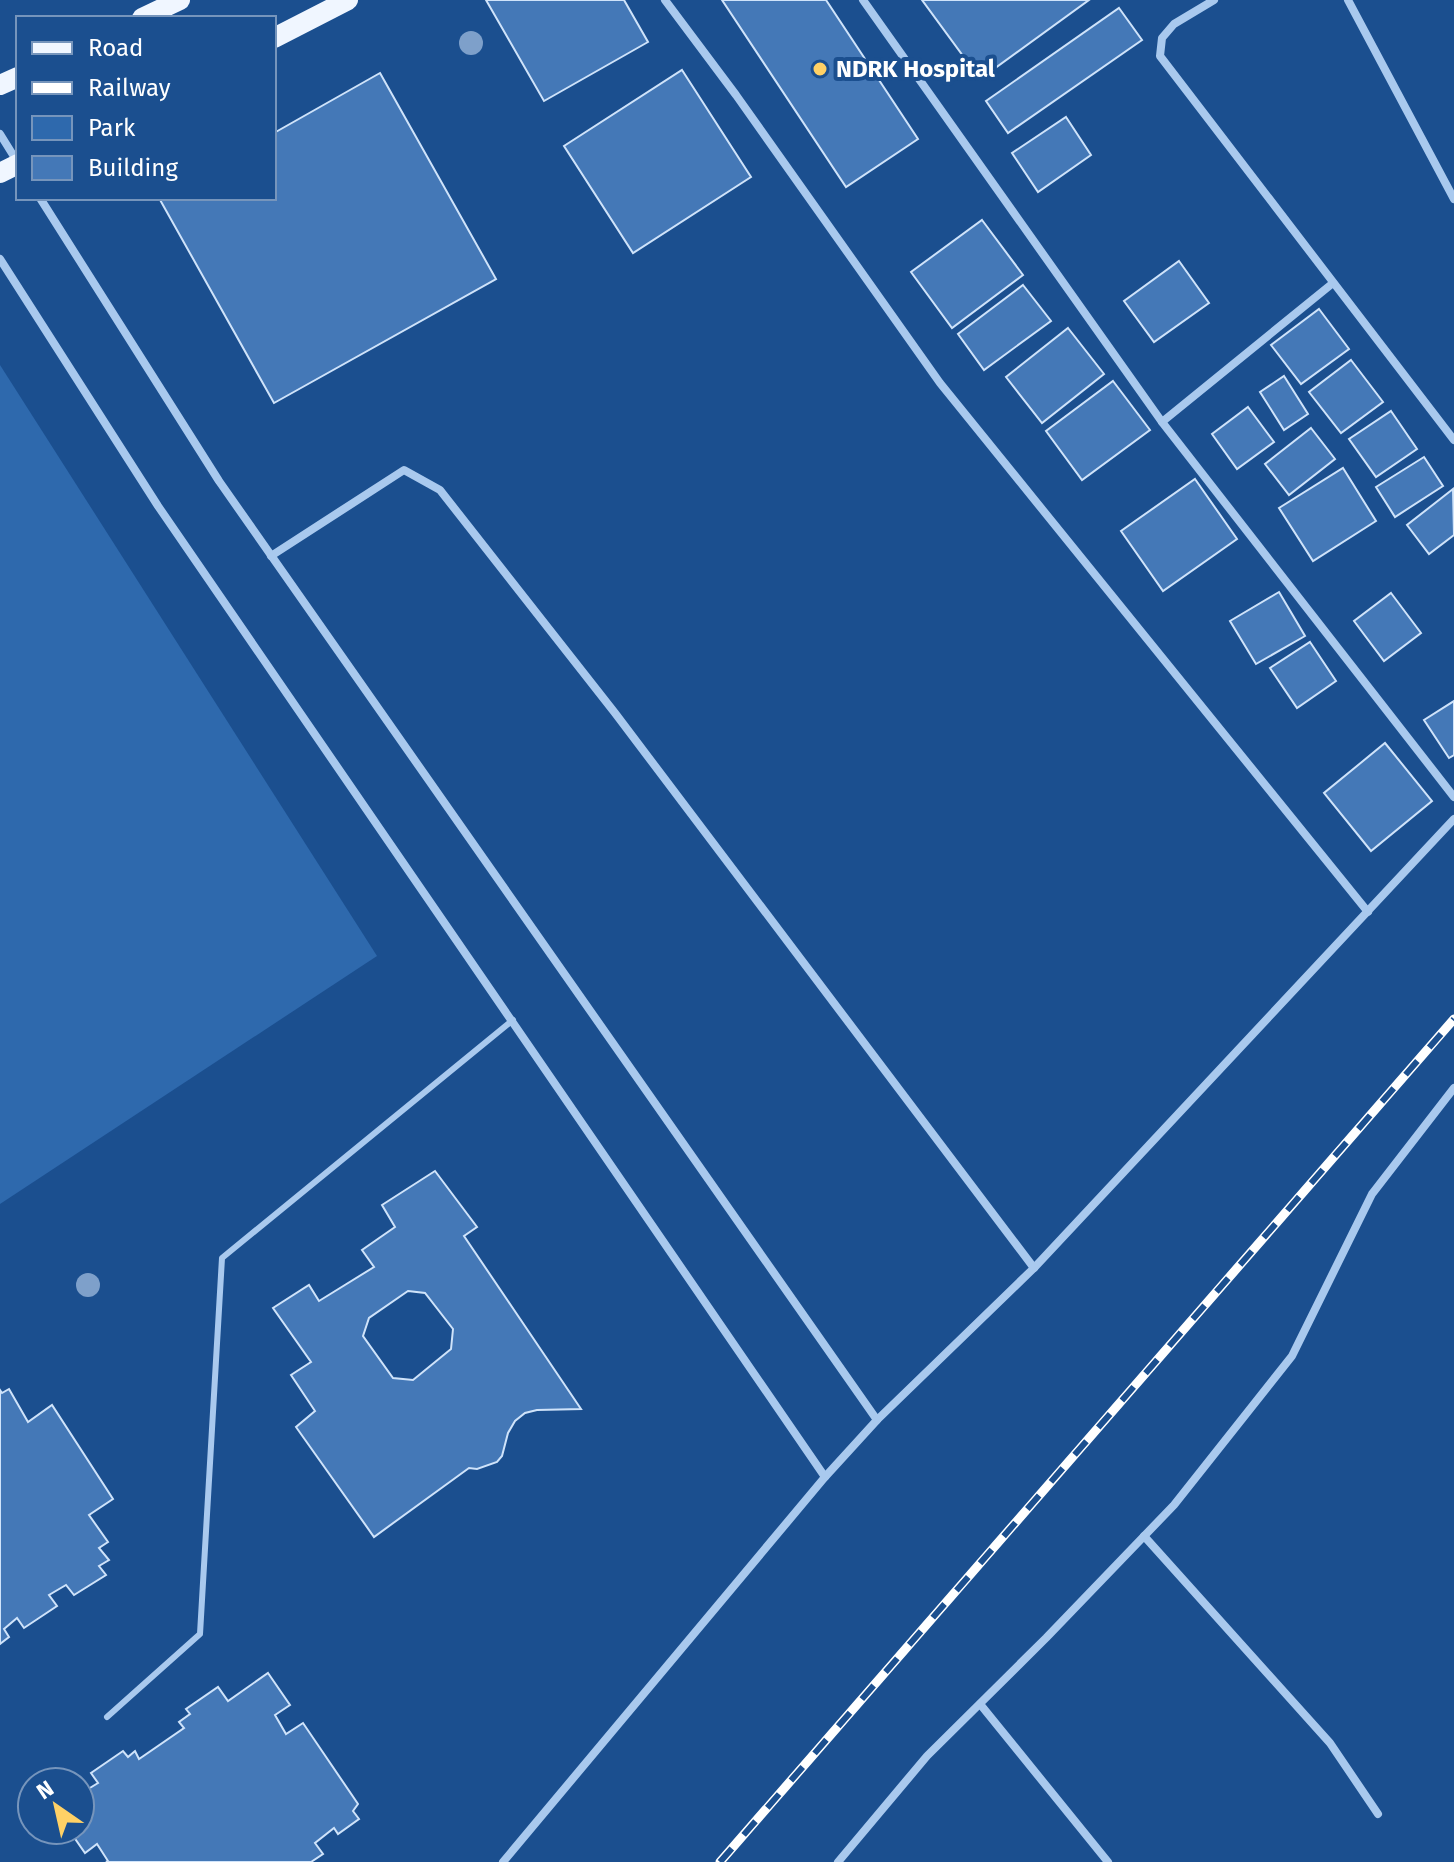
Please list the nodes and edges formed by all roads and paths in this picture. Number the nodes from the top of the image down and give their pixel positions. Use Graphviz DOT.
graph roads {
  1 [pos="180,0"];
  2 [pos="348,0"];
  3 [pos="665,0"];
  4 [pos="863,0"];
  5 [pos="1214,0"];
  6 [pos="1348,0"];
  7 [pos="146,16"];
  8 [pos="276,37"];
  9 [pos="0,134"];
  10 [pos="16,160"];
  11 [pos="1454,199"];
  12 [pos="41,200"];
  13 [pos="0,259"];
  14 [pos="1333,283"];
  15 [pos="1162,422"];
  16 [pos="1454,440"];
  17 [pos="271,556"];
  18 [pos="1454,797"];
  19 [pos="1454,819"];
  20 [pos="1368,912"];
  21 [pos="513,1020"];
  22 [pos="1454,1088"];
  23 [pos="1034,1268"];
  24 [pos="877,1420"];
  25 [pos="825,1477"];
  26 [pos="1144,1536"];
  27 [pos="980,1704"];
  28 [pos="107,1717"];
  29 [pos="1378,1814"];
  30 [pos="503,1862"];
  31 [pos="838,1862"];
  32 [pos="1108,1862"];
  1 -- 7 [label="main road"];
  2 -- 8 [label="main road"];
  3 -- 20 [label="street"];
  4 -- 15 [label="street"];
  5 -- 14 [label="street"];
  6 -- 11 [label="street"];
  9 -- 10 [label="street"];
  12 -- 17 [label="street"];
  13 -- 21 [label="street"];
  14 -- 15 [label="street"];
  14 -- 16 [label="street"];
  15 -- 18 [label="street"];
  17 -- 23 [label="street"];
  17 -- 24 [label="street"];
  19 -- 20 [label="street"];
  20 -- 23 [label="street"];
  21 -- 25 [label="street"];
  21 -- 28 [label="lane"];
  22 -- 26 [label="street"];
  23 -- 24 [label="street"];
  24 -- 25 [label="street"];
  25 -- 30 [label="street"];
  26 -- 27 [label="street"];
  26 -- 29 [label="street"];
  27 -- 31 [label="street"];
  27 -- 32 [label="street"];
}
